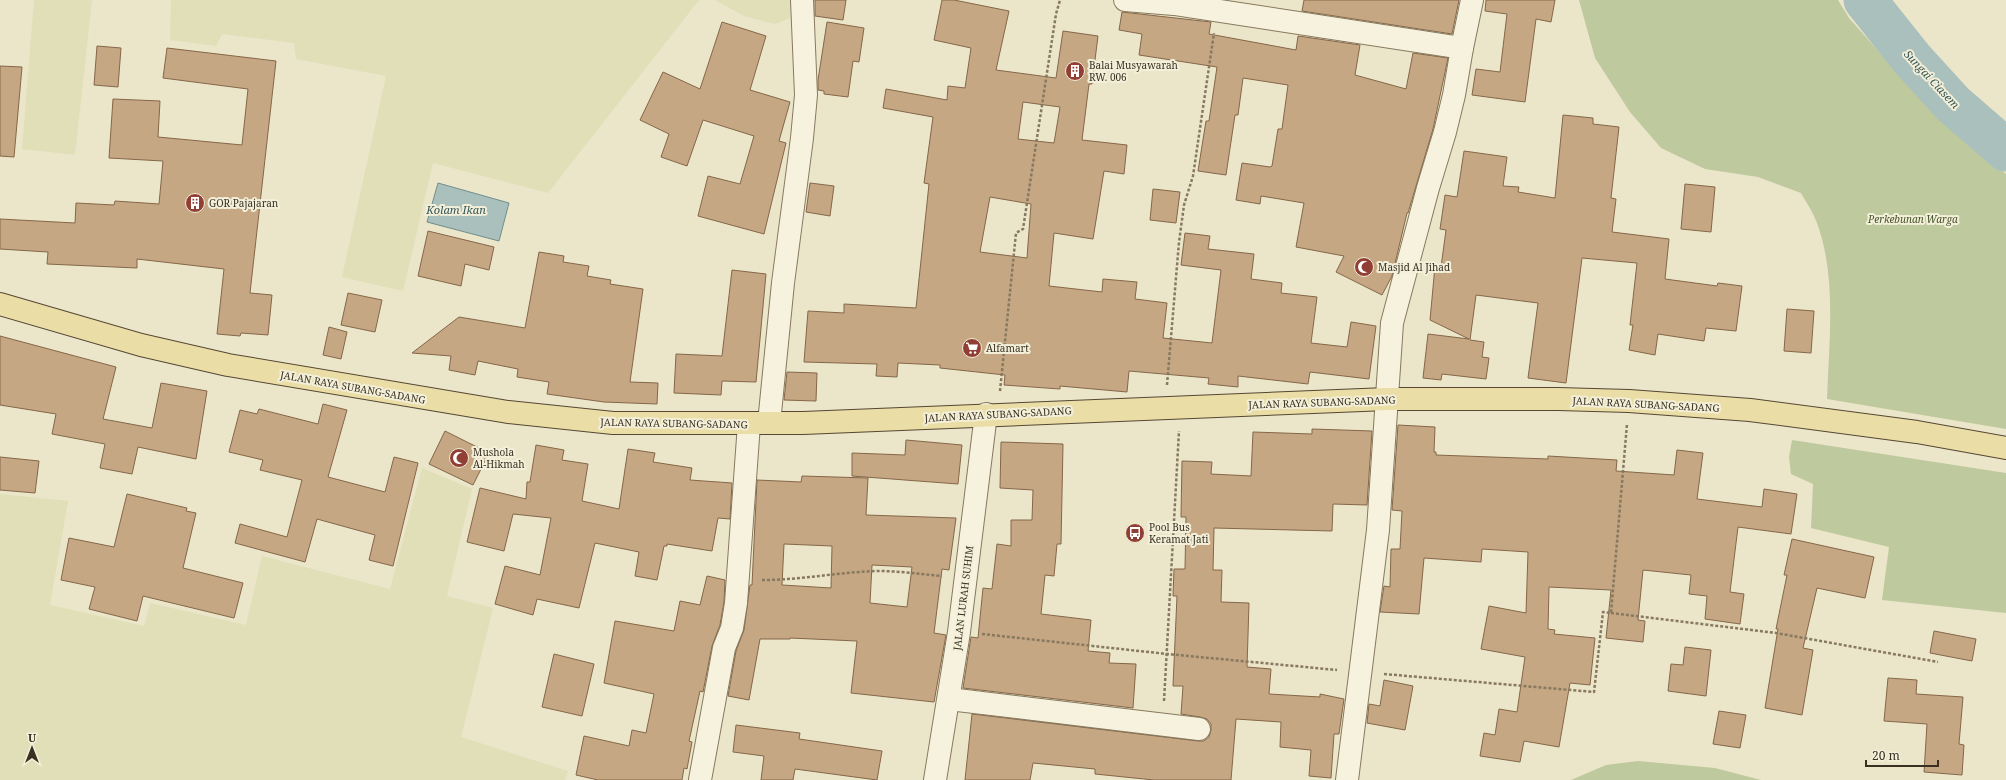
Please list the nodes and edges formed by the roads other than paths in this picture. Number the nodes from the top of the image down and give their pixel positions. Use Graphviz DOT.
graph roads {
  1 [pos="802,0"];
  2 [pos="1125,0"];
  3 [pos="1472,0"];
  4 [pos="1462,48"];
  5 [pos="0,304"];
  6 [pos="1387,399"];
  7 [pos="992,414"];
  8 [pos="759,424"];
  9 [pos="2006,448"];
  10 [pos="949,699"];
  11 [pos="1200,729"];
  12 [pos="700,780"];
  13 [pos="934,780"];
  14 [pos="1347,780"];
  1 -- 8 [label="street"];
  2 -- 4 [label="street"];
  3 -- 4 [label="street"];
  4 -- 6 [label="street"];
  5 -- 8 [label="main road, JALAN RAYA SUBANG-SADANG"];
  6 -- 7 [label="main road, JALAN RAYA SUBANG-SADANG"];
  6 -- 9 [label="main road, JALAN RAYA SUBANG-SADANG"];
  6 -- 14 [label="street"];
  7 -- 8 [label="main road, JALAN RAYA SUBANG-SADANG"];
  7 -- 10 [label="street, JALAN LURAH SUHIM"];
  8 -- 12 [label="street"];
  10 -- 11 [label="street"];
  10 -- 13 [label="street, JALAN LURAH SUHIM"];
}
